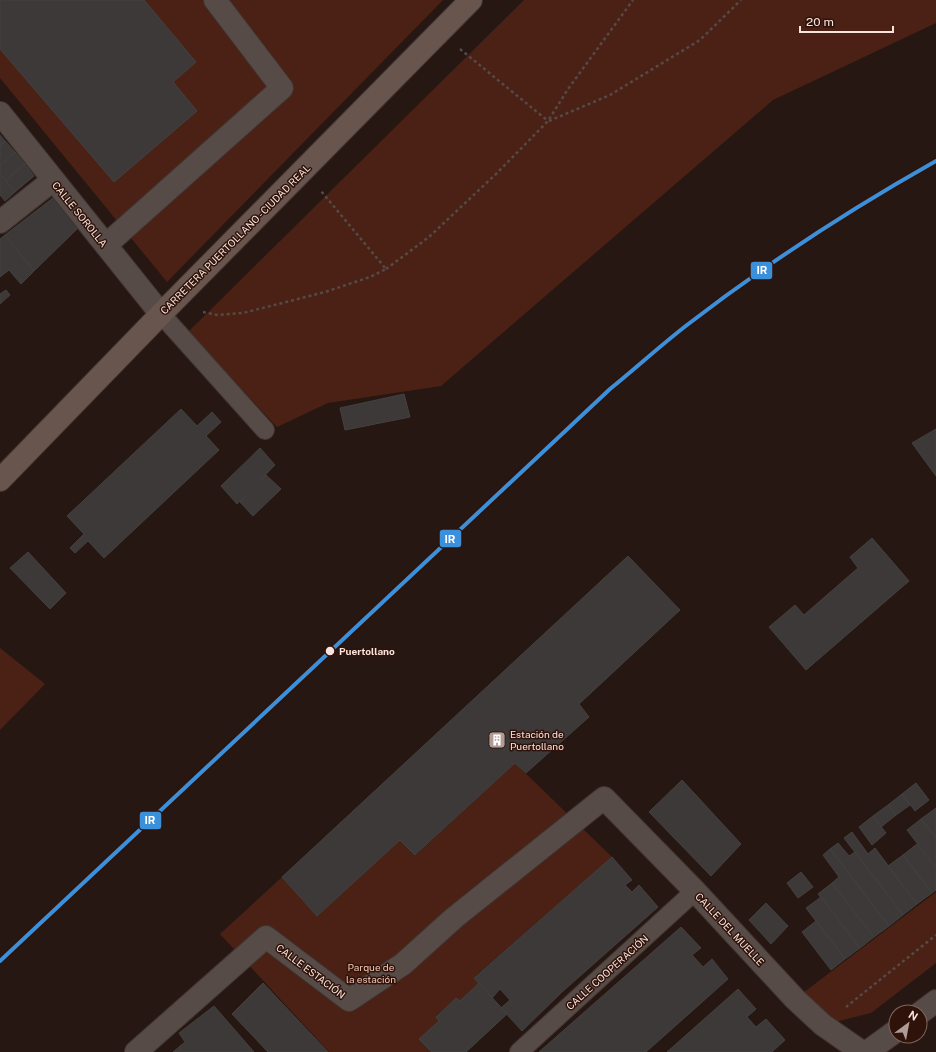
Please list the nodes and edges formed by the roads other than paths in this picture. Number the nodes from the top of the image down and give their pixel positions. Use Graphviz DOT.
graph roads {
  1 [pos="215,0"];
  2 [pos="471,0"];
  3 [pos="0,113"];
  4 [pos="53,180"];
  5 [pos="0,222"];
  6 [pos="106,245"];
  7 [pos="161,314"];
  8 [pos="265,430"];
  9 [pos="0,480"];
  10 [pos="604,798"];
  11 [pos="695,891"];
  12 [pos="888,1037"];
  13 [pos="136,1052"];
  14 [pos="519,1052"];
  15 [pos="862,1052"];
  16 [pos="868,1052"];
  1 -- 6 [label="street"];
  2 -- 7 [label="highway, CARRETERA PUERTOLLANO - CIUDAD REAL"];
  3 -- 4 [label="street, CALLE SOROLLA"];
  4 -- 5 [label="street"];
  4 -- 6 [label="street, CALLE SOROLLA"];
  6 -- 7 [label="street, CALLE SOROLLA"];
  7 -- 8 [label="lane"];
  7 -- 9 [label="highway, CARRETERA PUERTOLLANO - CIUDAD REAL"];
  10 -- 11 [label="street, CALLE DEL MUELLE"];
  10 -- 13 [label="street, CALLE ESTACIÓN"];
  11 -- 14 [label="lane, CALLE COOPERACIÓN"];
  11 -- 15 [label="street, CALLE DEL MUELLE"];
  12 -- 16 [label="street"];
}
